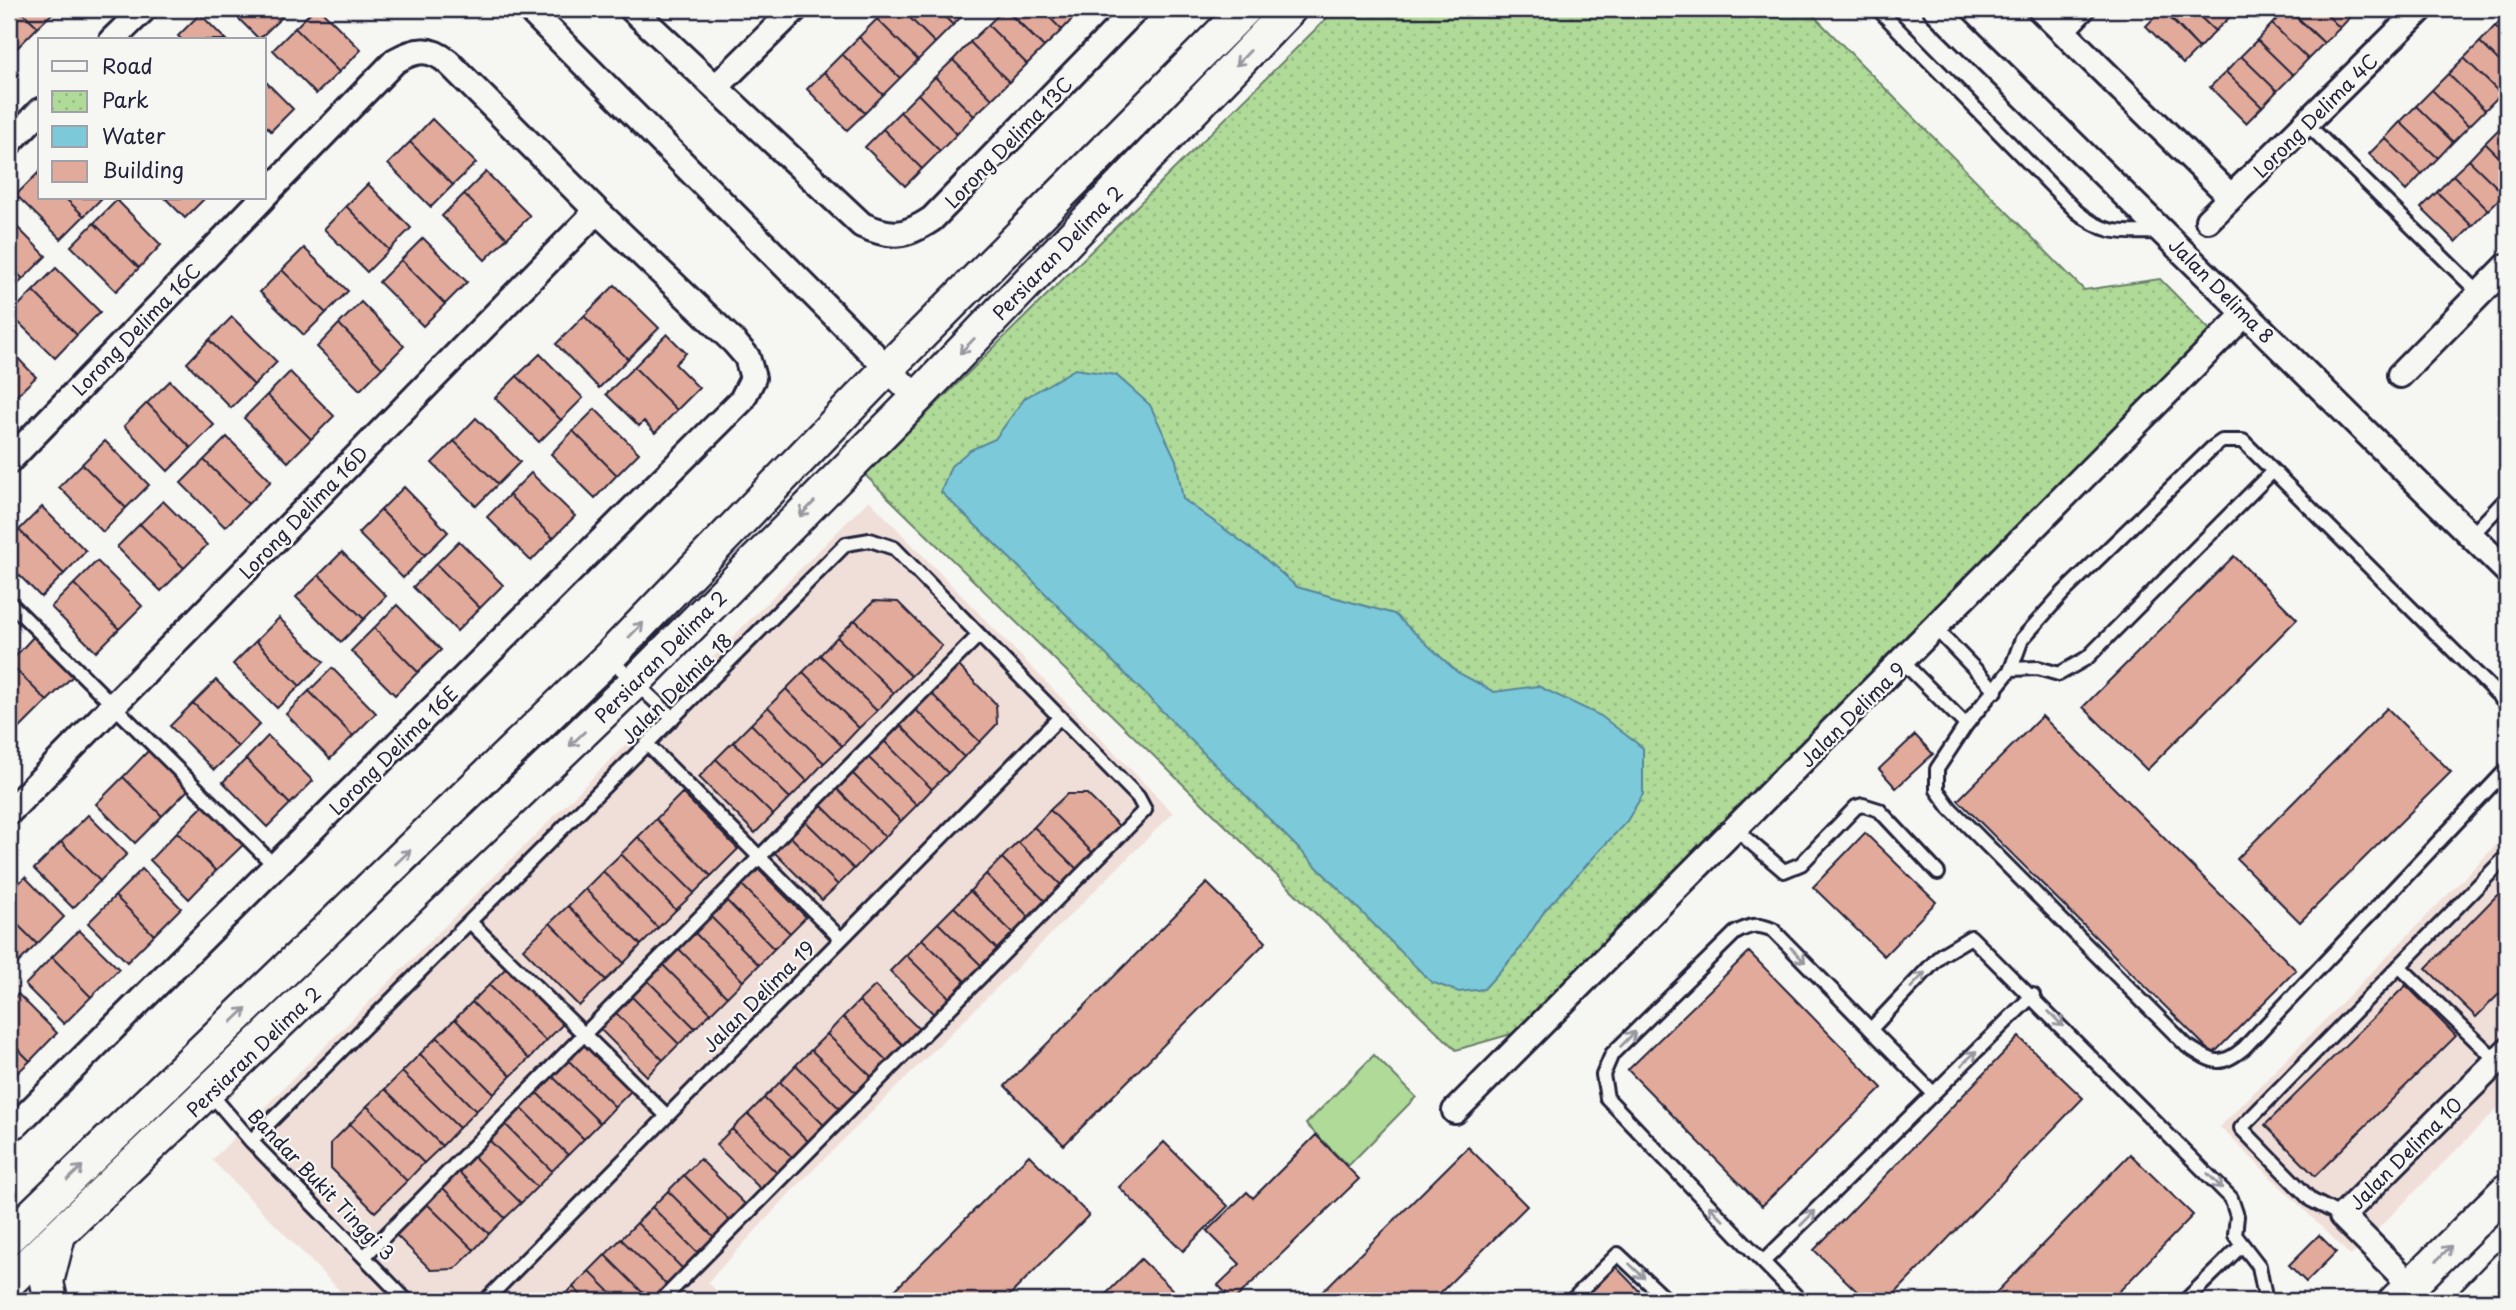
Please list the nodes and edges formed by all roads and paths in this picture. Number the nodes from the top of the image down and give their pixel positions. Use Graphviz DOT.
graph roads {
  1 [pos="144,9"];
  2 [pos="529,9"];
  3 [pos="632,9"];
  4 [pos="794,9"];
  5 [pos="1136,9"];
  6 [pos="1245,9"];
  7 [pos="1290,9"];
  8 [pos="1878,9"];
  9 [pos="1936,9"];
  10 [pos="2040,9"];
  11 [pos="2082,9"];
  12 [pos="2421,9"];
  13 [pos="2062,30"];
  14 [pos="114,38"];
  15 [pos="716,87"];
  16 [pos="38,113"];
  17 [pos="2306,123"];
  18 [pos="9,143"];
  19 [pos="266,194"];
  20 [pos="2231,197"];
  21 [pos="260,200"];
  22 [pos="597,211"];
  23 [pos="2208,220"];
  24 [pos="2163,232"];
  25 [pos="2507,266"];
  26 [pos="2480,293"];
  27 [pos="2245,314"];
  28 [pos="888,368"];
  29 [pos="2400,375"];
  30 [pos="917,398"];
  31 [pos="9,461"];
  32 [pos="2273,471"];
  33 [pos="2507,498"];
  34 [pos="2471,536"];
  35 [pos="2504,562"];
  36 [pos="9,602"];
  37 [pos="1936,629"];
  38 [pos="979,635"];
  39 [pos="609,657"];
  40 [pos="1903,662"];
  41 [pos="2011,669"];
  42 [pos="634,684"];
  43 [pos="1996,691"];
  44 [pos="2507,704"];
  45 [pos="113,706"];
  46 [pos="1060,717"];
  47 [pos="673,718"];
  48 [pos="1966,725"];
  49 [pos="647,744"];
  50 [pos="2507,769"];
  51 [pos="9,812"];
  52 [pos="1736,830"];
  53 [pos="2507,856"];
  54 [pos="760,857"];
  55 [pos="276,867"];
  56 [pos="1938,873"];
  57 [pos="470,922"];
  58 [pos="841,939"];
  59 [pos="2399,966"];
  60 [pos="2033,995"];
  61 [pos="1871,1029"];
  62 [pos="584,1034"];
  63 [pos="2502,1056"];
  64 [pos="210,1093"];
  65 [pos="1933,1093"];
  66 [pos="1455,1111"];
  67 [pos="667,1116"];
  68 [pos="9,1128"];
  69 [pos="251,1141"];
  70 [pos="2507,1190"];
  71 [pos="22,1214"];
  72 [pos="2342,1216"];
  73 [pos="59,1235"];
  74 [pos="9,1237"];
  75 [pos="2241,1246"];
  76 [pos="364,1257"];
  77 [pos="1763,1262"];
  78 [pos="2507,1267"];
  79 [pos="9,1283"];
  80 [pos="2403,1293"];
  81 [pos="27,1301"];
  82 [pos="51,1301"];
  83 [pos="407,1301"];
  84 [pos="485,1301"];
  85 [pos="661,1301"];
  86 [pos="1571,1301"];
  87 [pos="1668,1301"];
  88 [pos="1801,1301"];
  89 [pos="2185,1301"];
  90 [pos="2261,1301"];
  91 [pos="2474,1301"];
  1 -- 14 [label="street"];
  2 -- 28 [label="street"];
  3 -- 15 [label="street"];
  4 -- 15 [label="street"];
  5 -- 15 [label="street, Lorong Delima 13C"];
  6 -- 28 [label="street, Persiaran Delima 2"];
  7 -- 30 [label="street, Persiaran Delima 2, one-way"];
  8 -- 24 [label="lane"];
  9 -- 24 [label="street, Jalan Delima 8"];
  10 -- 13 [label="street"];
  11 -- 13 [label="street"];
  12 -- 17 [label="street, Lorong Delima 4C"];
  13 -- 20 [label="street"];
  16 -- 18 [label="street"];
  17 -- 20 [label="street, Lorong Delima 4C"];
  17 -- 26 [label="lane"];
  19 -- 22 [label="street, Lorong Delima 16C"];
  20 -- 23 [label="street, Lorong Delima 4C"];
  21 -- 31 [label="street, Lorong Delima 16C"];
  22 -- 45 [label="street, Lorong Delima 16D"];
  22 -- 55 [label="street, Lorong Delima 16E"];
  24 -- 27 [label="street, Jalan Delima 8"];
  25 -- 26 [label="street"];
  26 -- 29 [label="street"];
  27 -- 34 [label="street, Jalan Delima 8"];
  27 -- 37 [label="street, Jalan Delima 9"];
  28 -- 30 [label="street"];
  39 -- 28 [label="street, Persiaran Delima 2, one-way"];
  30 -- 42 [label="street, Persiaran Delima 2, one-way"];
  32 -- 41 [label="lane"];
  32 -- 41 [label="lane"];
  32 -- 44 [label="lane"];
  33 -- 34 [label="lane"];
  34 -- 35 [label="street, Jalan Delima 8"];
  36 -- 45 [label="lane"];
  37 -- 40 [label="street, Jalan Delima 9"];
  37 -- 43 [label="lane"];
  38 -- 46 [label="lane, Jalan Delmia 18"];
  38 -- 47 [label="lane, Jalan Delmia 18"];
  38 -- 54 [label="lane"];
  39 -- 42 [label="lane"];
  71 -- 39 [label="street, Persiaran Delima 2, one-way"];
  40 -- 48 [label="lane"];
  40 -- 52 [label="street, Jalan Delima 9"];
  41 -- 43 [label="lane"];
  42 -- 47 [label="lane"];
  42 -- 64 [label="street, Persiaran Delima 2, one-way"];
  43 -- 48 [label="lane"];
  45 -- 51 [label="street, Lorong Delima 16D"];
  45 -- 55 [label="lane"];
  46 -- 58 [label="lane, Jalan Delima 19"];
  46 -- 85 [label="lane, Jalan Delmia 18"];
  47 -- 49 [label="lane, Jalan Delmia 18"];
  48 -- 50 [label="lane"];
  49 -- 54 [label="lane"];
  49 -- 57 [label="lane, Jalan Delmia 18"];
  52 -- 56 [label="lane"];
  52 -- 66 [label="street, Jalan Delima 9"];
  53 -- 59 [label="lane"];
  54 -- 58 [label="lane"];
  54 -- 62 [label="lane"];
  55 -- 68 [label="street, Lorong Delima 16E"];
  57 -- 62 [label="lane"];
  57 -- 69 [label="lane, Jalan Delmia 18"];
  58 -- 67 [label="lane, Jalan Delima 19"];
  59 -- 63 [label="lane"];
  59 -- 72 [label="lane"];
  61 -- 60 [label="lane, one-way"];
  65 -- 60 [label="lane, one-way"];
  60 -- 75 [label="lane, one-way"];
  61 -- 65 [label="lane"];
  77 -- 61 [label="lane, one-way"];
  62 -- 67 [label="lane"];
  62 -- 76 [label="lane"];
  63 -- 72 [label="street, Jalan Delima 10"];
  64 -- 69 [label="lane, Bandar Bukit Tinggi 3"];
  64 -- 73 [label="street, Persiaran Delima 2"];
  77 -- 65 [label="lane, one-way"];
  67 -- 84 [label="lane, Jalan Delima 19"];
  69 -- 76 [label="lane, Bandar Bukit Tinggi 3"];
  80 -- 70 [label="street, one-way"];
  71 -- 74 [label="street, Persiaran Delima 2"];
  72 -- 80 [label="street, Jalan Delima 10"];
  73 -- 79 [label="street, Persiaran Delima 2"];
  73 -- 82 [label="street"];
  75 -- 89 [label="lane"];
  75 -- 90 [label="lane"];
  76 -- 83 [label="lane, Bandar Bukit Tinggi 3"];
  77 -- 88 [label="lane"];
  78 -- 91 [label="street"];
  79 -- 81 [label="street"];
  86 -- 87 [label="lane, one-way"];
}
